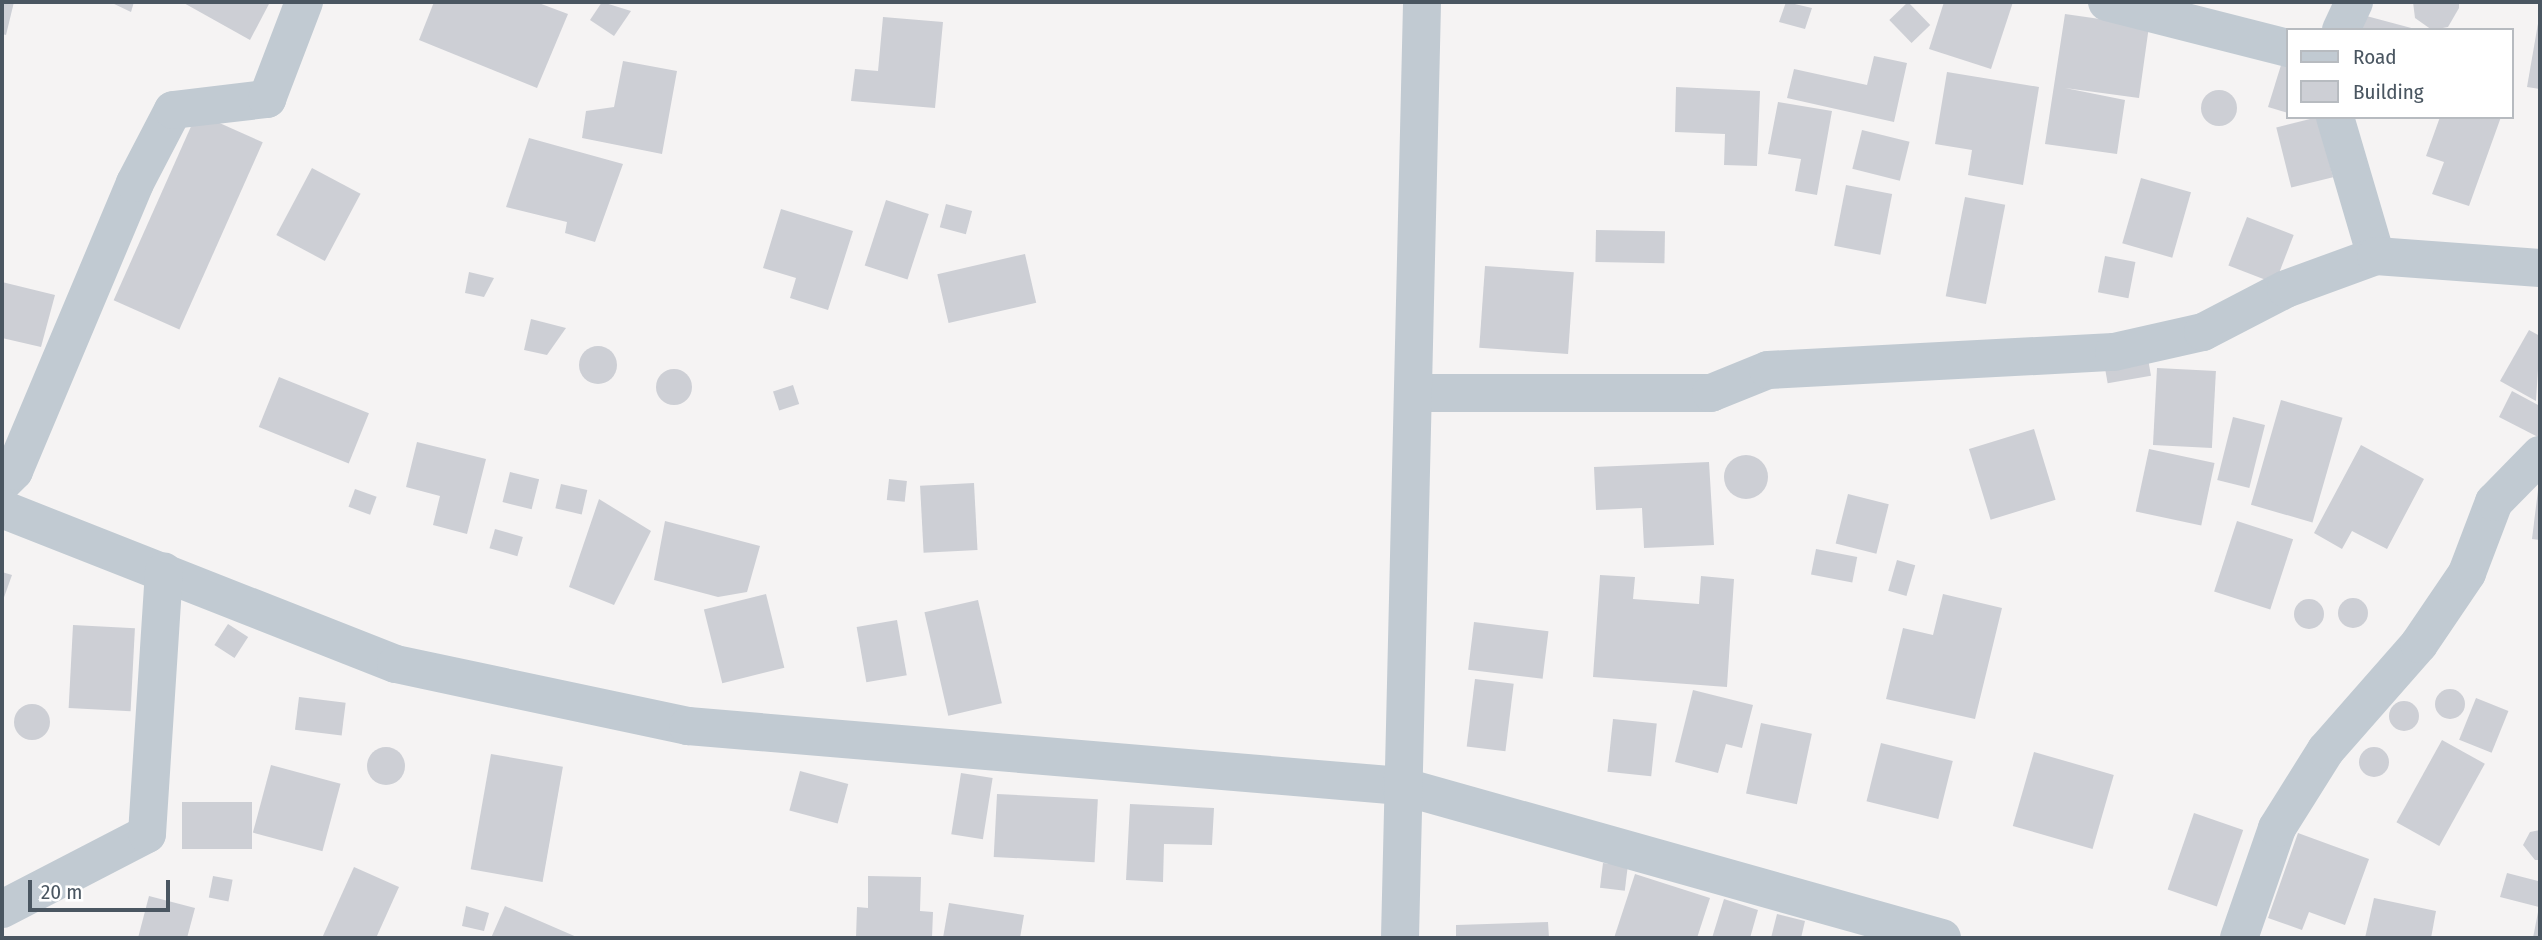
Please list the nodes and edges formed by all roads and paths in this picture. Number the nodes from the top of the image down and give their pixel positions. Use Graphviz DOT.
graph roads {
  1 [pos="304,2"];
  2 [pos="1422,2"];
  3 [pos="2106,2"];
  4 [pos="2354,2"];
  5 [pos="2342,28"];
  6 [pos="2286,47"];
  7 [pos="2336,119"];
  8 [pos="2376,256"];
  9 [pos="2540,268"];
  10 [pos="1414,393"];
  11 [pos="2540,455"];
  12 [pos="2,482"];
  13 [pos="2,509"];
  14 [pos="164,572"];
  15 [pos="1401,786"];
  16 [pos="2,909"];
  17 [pos="1400,938"];
  18 [pos="1942,938"];
  19 [pos="2239,938"];
  1 -- 12 [label="street"];
  2 -- 10 [label="street"];
  3 -- 6 [label="street"];
  4 -- 5 [label="street"];
  7 -- 8 [label="street"];
  8 -- 9 [label="street"];
  8 -- 10 [label="street"];
  10 -- 15 [label="street"];
  11 -- 19 [label="street"];
  13 -- 14 [label="street"];
  14 -- 15 [label="street"];
  14 -- 16 [label="street"];
  15 -- 17 [label="street"];
  15 -- 18 [label="street"];
}
